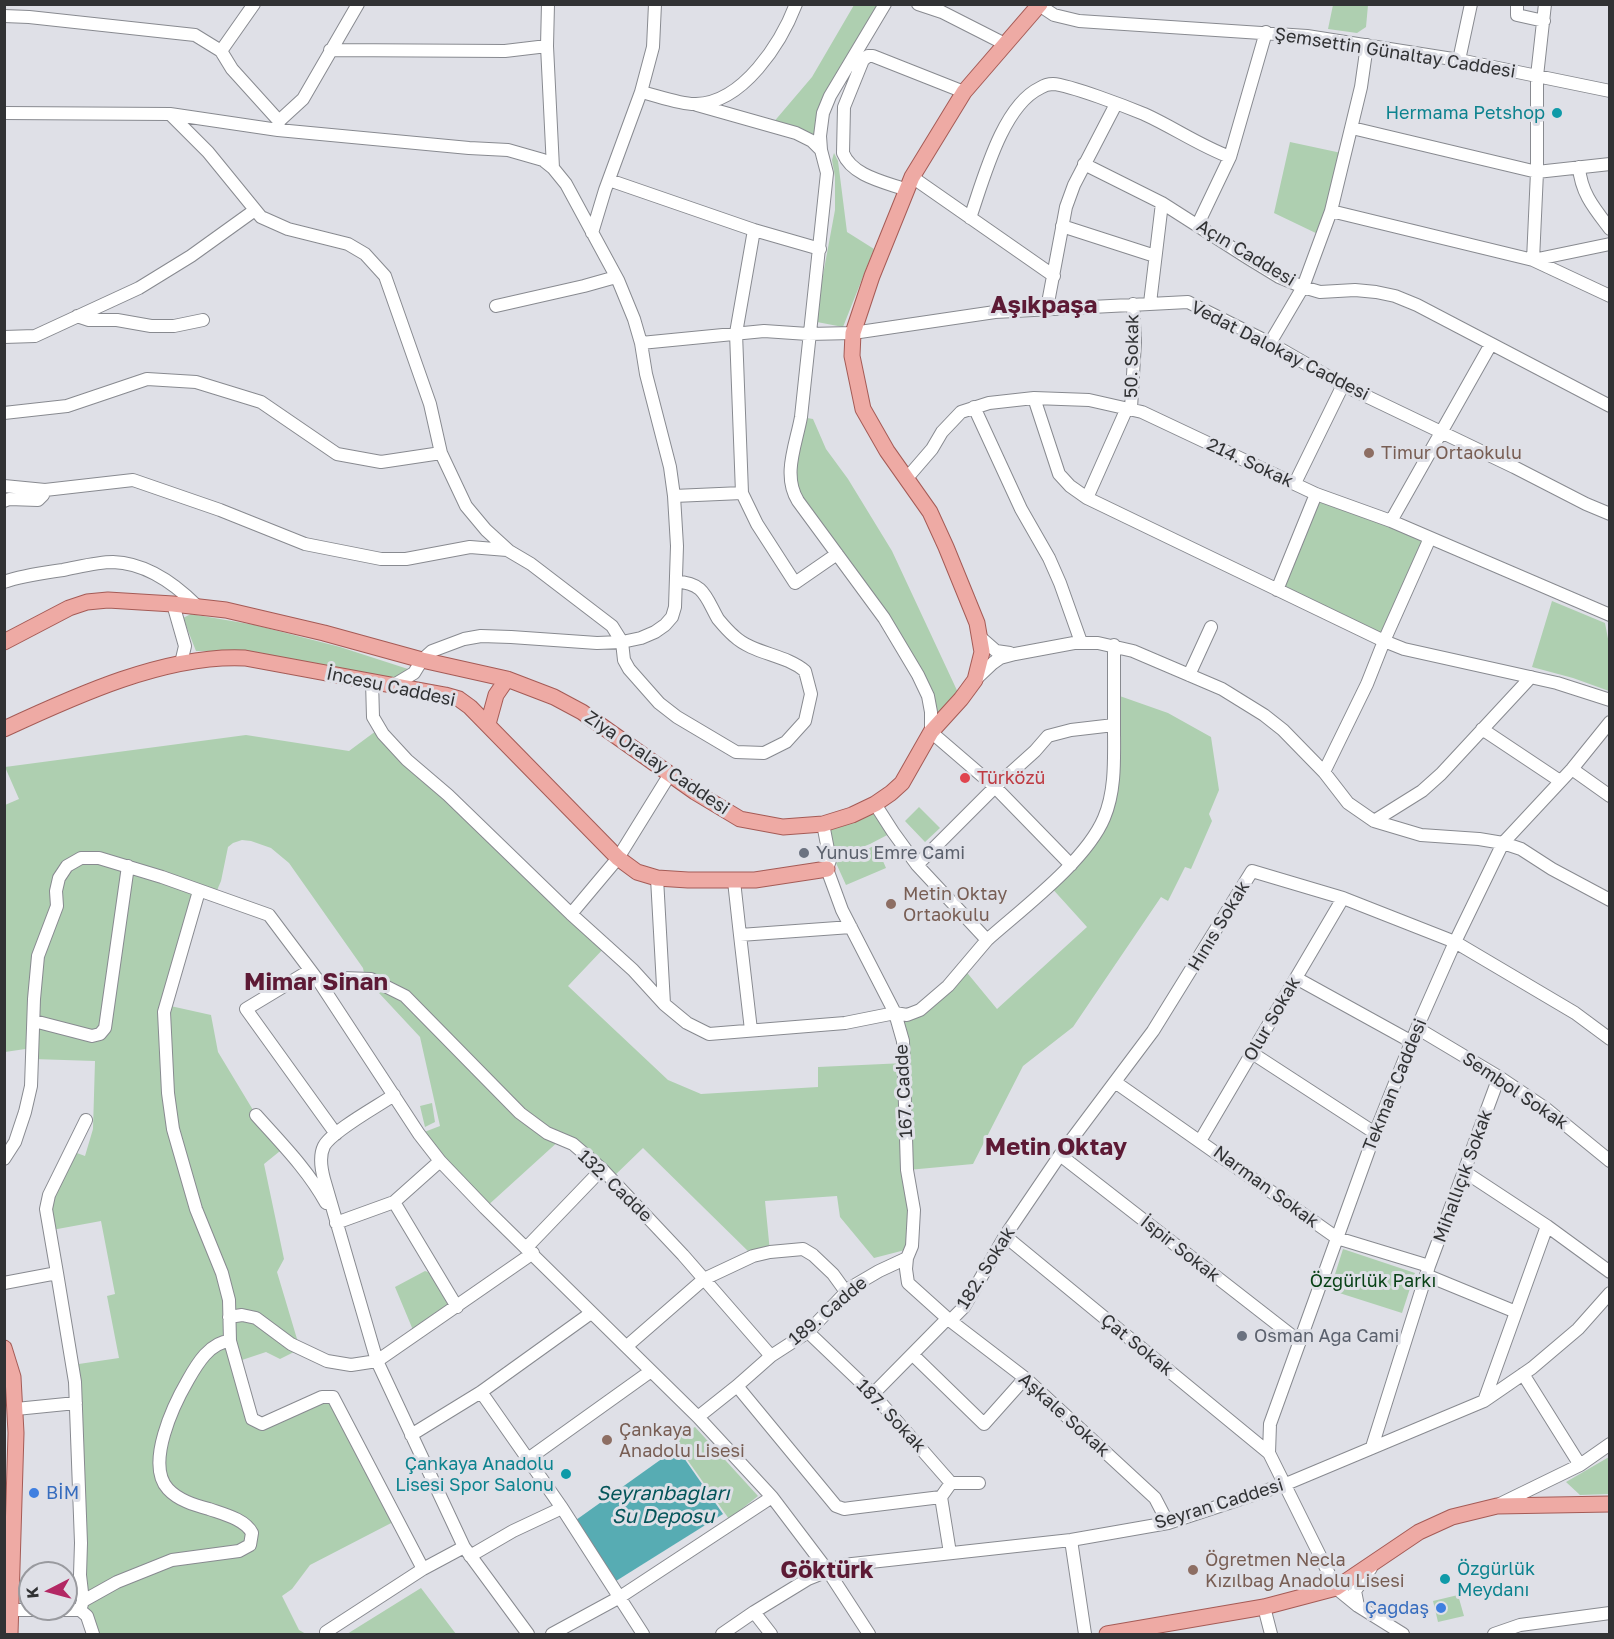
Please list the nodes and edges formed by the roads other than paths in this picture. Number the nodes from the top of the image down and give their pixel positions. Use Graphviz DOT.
graph roads {
  1 [pos="254,4"];
  2 [pos="358,4"];
  3 [pos="548,4"];
  4 [pos="655,4"];
  5 [pos="796,4"];
  6 [pos="885,4"];
  7 [pos="918,4"];
  8 [pos="1471,4"];
  9 [pos="1545,4"];
  10 [pos="1039,5"];
  11 [pos="1515,5"];
  12 [pos="4,16"];
  13 [pos="1544,21"];
  14 [pos="1266,32"];
  15 [pos="1005,44"];
  16 [pos="1367,45"];
  17 [pos="547,46"];
  18 [pos="330,50"];
  19 [pos="221,51"];
  20 [pos="1459,60"];
  21 [pos="1538,76"];
  22 [pos="1610,91"];
  23 [pos="641,92"];
  24 [pos="964,92"];
  25 [pos="694,104"];
  26 [pos="1116,104"];
  27 [pos="4,112"];
  28 [pos="170,114"];
  29 [pos="279,125"];
  30 [pos="1352,129"];
  31 [pos="821,150"];
  32 [pos="1230,158"];
  33 [pos="1084,164"];
  34 [pos="1610,164"];
  35 [pos="1579,167"];
  36 [pos="554,168"];
  37 [pos="1537,172"];
  38 [pos="609,180"];
  39 [pos="910,184"];
  40 [pos="1162,203"];
  41 [pos="255,210"];
  42 [pos="1331,211"];
  43 [pos="970,218"];
  44 [pos="1198,224"];
  45 [pos="1062,226"];
  46 [pos="1610,229"];
  47 [pos="754,230"];
  48 [pos="592,234"];
  49 [pos="1610,244"];
  50 [pos="820,249"];
  51 [pos="1155,256"];
  52 [pos="1533,260"];
  53 [pos="1054,276"];
  54 [pos="616,277"];
  55 [pos="1303,287"];
  56 [pos="1610,296"];
  57 [pos="1150,303"];
  58 [pos="1133,304"];
  59 [pos="496,306"];
  60 [pos="1047,308"];
  61 [pos="77,316"];
  62 [pos="204,320"];
  63 [pos="736,333"];
  64 [pos="853,333"];
  65 [pos="808,334"];
  66 [pos="4,337"];
  67 [pos="641,343"];
  68 [pos="1270,343"];
  69 [pos="1491,344"];
  70 [pos="1343,385"];
  71 [pos="1034,398"];
  72 [pos="1608,401"];
  73 [pos="974,407"];
  74 [pos="1129,408"];
  75 [pos="4,413"];
  76 [pos="1441,432"];
  77 [pos="441,453"];
  78 [pos="907,478"];
  79 [pos="1295,483"];
  80 [pos="4,486"];
  81 [pos="45,490"];
  82 [pos="742,493"];
  83 [pos="1316,494"];
  84 [pos="674,496"];
  85 [pos="1087,498"];
  86 [pos="4,501"];
  87 [pos="1610,514"];
  88 [pos="1391,521"];
  89 [pos="1430,538"];
  90 [pos="509,551"];
  91 [pos="837,554"];
  92 [pos="4,582"];
  93 [pos="676,582"];
  94 [pos="1277,590"];
  95 [pos="173,604"];
  96 [pos="197,606"];
  97 [pos="1610,615"];
  98 [pos="1211,627"];
  99 [pos="980,637"];
  100 [pos="1384,641"];
  101 [pos="4,642"];
  102 [pos="622,642"];
  103 [pos="1081,642"];
  104 [pos="1114,645"];
  105 [pos="1015,654"];
  106 [pos="422,660"];
  107 [pos="181,663"];
  108 [pos="1189,675"];
  109 [pos="1531,677"];
  110 [pos="507,679"];
  111 [pos="975,680"];
  112 [pos="372,681"];
  113 [pos="394,685"];
  114 [pos="1610,700"];
  115 [pos="1610,722"];
  116 [pos="488,724"];
  117 [pos="1114,725"];
  118 [pos="4,729"];
  119 [pos="1482,729"];
  120 [pos="931,732"];
  121 [pos="1572,769"];
  122 [pos="1324,772"];
  123 [pos="670,774"];
  124 [pos="1560,781"];
  125 [pos="995,787"];
  126 [pos="1610,796"];
  127 [pos="875,804"];
  128 [pos="1374,821"];
  129 [pos="823,824"];
  130 [pos="1503,843"];
  131 [pos="618,858"];
  132 [pos="917,865"];
  133 [pos="128,866"];
  134 [pos="1071,866"];
  135 [pos="827,869"];
  136 [pos="657,878"];
  137 [pos="734,881"];
  138 [pos="199,891"];
  139 [pos="1343,898"];
  140 [pos="1610,900"];
  141 [pos="571,914"];
  142 [pos="851,927"];
  143 [pos="740,935"];
  144 [pos="987,940"];
  145 [pos="1455,942"];
  146 [pos="309,971"];
  147 [pos="1296,978"];
  148 [pos="320,983"];
  149 [pos="664,1004"];
  150 [pos="896,1013"];
  151 [pos="34,1021"];
  152 [pos="1417,1028"];
  153 [pos="751,1030"];
  154 [pos="1610,1039"];
  155 [pos="1412,1042"];
  156 [pos="1252,1053"];
  157 [pos="1500,1077"];
  158 [pos="1115,1082"];
  159 [pos="394,1095"];
  160 [pos="256,1115"];
  161 [pos="86,1120"];
  162 [pos="336,1134"];
  163 [pos="1376,1134"];
  164 [pos="1200,1141"];
  165 [pos="1060,1155"];
  166 [pos="4,1159"];
  167 [pos="440,1161"];
  168 [pos="1610,1161"];
  169 [pos="602,1169"];
  170 [pos="1465,1172"];
  171 [pos="394,1202"];
  172 [pos="336,1223"];
  173 [pos="1547,1226"];
  174 [pos="1005,1236"];
  175 [pos="1337,1238"];
  176 [pos="530,1250"];
  177 [pos="907,1258"];
  178 [pos="1428,1271"];
  179 [pos="1610,1272"];
  180 [pos="57,1273"];
  181 [pos="704,1279"];
  182 [pos="4,1283"];
  183 [pos="846,1292"];
  184 [pos="1610,1293"];
  185 [pos="457,1307"];
  186 [pos="591,1312"];
  187 [pos="1516,1312"];
  188 [pos="229,1317"];
  189 [pos="948,1319"];
  190 [pos="808,1332"];
  191 [pos="230,1341"];
  192 [pos="1300,1342"];
  193 [pos="627,1346"];
  194 [pos="4,1348"];
  195 [pos="913,1355"];
  196 [pos="771,1356"];
  197 [pos="377,1361"];
  198 [pos="651,1371"];
  199 [pos="1523,1374"];
  200 [pos="1025,1378"];
  201 [pos="737,1386"];
  202 [pos="481,1392"];
  203 [pos="873,1395"];
  204 [pos="1484,1401"];
  205 [pos="76,1403"];
  206 [pos="16,1409"];
  207 [pos="698,1417"];
  208 [pos="411,1435"];
  209 [pos="1610,1444"];
  210 [pos="1372,1447"];
  211 [pos="1269,1453"];
  212 [pos="528,1459"];
  213 [pos="1580,1465"];
  214 [pos="951,1483"];
  215 [pos="979,1483"];
  216 [pos="1286,1484"];
  217 [pos="772,1497"];
  218 [pos="941,1497"];
  219 [pos="1610,1504"];
  220 [pos="1497,1506"];
  221 [pos="562,1508"];
  222 [pos="1168,1523"];
  223 [pos="1071,1540"];
  224 [pos="467,1552"];
  225 [pos="950,1553"];
  226 [pos="1378,1559"];
  227 [pos="423,1569"];
  228 [pos="828,1571"];
  229 [pos="1336,1588"];
  230 [pos="620,1597"];
  231 [pos="82,1605"];
  232 [pos="1358,1606"];
  233 [pos="1264,1607"];
  234 [pos="11,1610"];
  235 [pos="754,1612"];
  236 [pos="1610,1613"];
  237 [pos="326,1632"];
  238 [pos="10,1635"];
  239 [pos="93,1635"];
  240 [pos="528,1635"];
  241 [pos="552,1635"];
  242 [pos="643,1635"];
  243 [pos="722,1635"];
  244 [pos="771,1635"];
  245 [pos="869,1635"];
  246 [pos="1085,1635"];
  247 [pos="1107,1635"];
  248 [pos="1271,1635"];
  249 [pos="1403,1635"];
  250 [pos="1494,1635"];
  1 -- 19 [label="street"];
  2 -- 18 [label="street"];
  3 -- 17 [label="street"];
  4 -- 23 [label="street"];
  5 -- 25 [label="street"];
  6 -- 31 [label="street"];
  7 -- 15 [label="street"];
  8 -- 20 [label="street"];
  9 -- 13 [label="street"];
  10 -- 14 [label="street, Şemsettin Günaltay Caddesi"];
  10 -- 15 [label="main road, Ziya Oralay Caddesi"];
  11 -- 13 [label="street"];
  12 -- 19 [label="street"];
  13 -- 21 [label="street"];
  14 -- 16 [label="street, Şemsettin Günaltay Caddesi"];
  14 -- 32 [label="street"];
  15 -- 24 [label="main road, Ziya Oralay Caddesi"];
  16 -- 20 [label="street, Şemsettin Günaltay Caddesi"];
  16 -- 30 [label="street"];
  17 -- 18 [label="street"];
  17 -- 36 [label="street"];
  18 -- 29 [label="street"];
  19 -- 29 [label="street"];
  20 -- 21 [label="street, Şemsettin Günaltay Caddesi"];
  21 -- 22 [label="street, Şemsettin Günaltay Caddesi"];
  21 -- 37 [label="street"];
  23 -- 25 [label="street"];
  23 -- 38 [label="street"];
  24 -- 39 [label="main road, Ziya Oralay Caddesi"];
  24 -- 39 [label="street"];
  25 -- 31 [label="street"];
  26 -- 32 [label="street"];
  26 -- 33 [label="street"];
  26 -- 43 [label="street"];
  27 -- 28 [label="street"];
  28 -- 29 [label="street"];
  28 -- 41 [label="street"];
  29 -- 36 [label="street"];
  30 -- 37 [label="street"];
  30 -- 42 [label="street"];
  31 -- 50 [label="street"];
  32 -- 44 [label="street"];
  33 -- 40 [label="street, Açın Caddesi"];
  33 -- 45 [label="street"];
  34 -- 35 [label="street"];
  35 -- 37 [label="street"];
  35 -- 46 [label="street"];
  36 -- 48 [label="street"];
  37 -- 52 [label="street"];
  38 -- 47 [label="street"];
  38 -- 48 [label="street"];
  39 -- 43 [label="street"];
  39 -- 64 [label="main road, Ziya Oralay Caddesi"];
  40 -- 44 [label="street, Açın Caddesi"];
  40 -- 51 [label="street"];
  41 -- 61 [label="street"];
  41 -- 77 [label="street"];
  42 -- 52 [label="street"];
  42 -- 55 [label="street"];
  43 -- 53 [label="street"];
  44 -- 55 [label="street, Açın Caddesi"];
  45 -- 51 [label="street"];
  45 -- 53 [label="street"];
  47 -- 50 [label="street"];
  47 -- 63 [label="street"];
  48 -- 54 [label="street"];
  49 -- 52 [label="street"];
  50 -- 65 [label="street"];
  51 -- 57 [label="street"];
  52 -- 56 [label="street"];
  53 -- 60 [label="street"];
  54 -- 59 [label="street"];
  54 -- 67 [label="street"];
  55 -- 68 [label="street"];
  55 -- 69 [label="street, Açın Caddesi"];
  57 -- 58 [label="street, Vedat Dalokay Caddesi"];
  57 -- 68 [label="street, Vedat Dalokay Caddesi"];
  58 -- 60 [label="street, Vedat Dalokay Caddesi"];
  58 -- 74 [label="street, 50. Sokak"];
  60 -- 64 [label="street, Vedat Dalokay Caddesi"];
  61 -- 62 [label="street"];
  61 -- 66 [label="street"];
  63 -- 65 [label="street, Vedat Dalokay Caddesi"];
  63 -- 67 [label="street, Vedat Dalokay Caddesi"];
  63 -- 82 [label="street"];
  64 -- 65 [label="street, Vedat Dalokay Caddesi"];
  64 -- 78 [label="main road, Ziya Oralay Caddesi"];
  65 -- 91 [label="street"];
  67 -- 84 [label="street"];
  68 -- 70 [label="street, Vedat Dalokay Caddesi"];
  69 -- 72 [label="street, Açın Caddesi"];
  69 -- 76 [label="street"];
  70 -- 76 [label="street, Vedat Dalokay Caddesi"];
  70 -- 79 [label="street"];
  71 -- 73 [label="street, 214. Sokak"];
  71 -- 74 [label="street, 214. Sokak"];
  71 -- 85 [label="street"];
  73 -- 78 [label="street, 214. Sokak"];
  73 -- 103 [label="street"];
  74 -- 79 [label="street, 214. Sokak"];
  74 -- 85 [label="street"];
  75 -- 77 [label="street"];
  76 -- 87 [label="street, Vedat Dalokay Caddesi"];
  76 -- 88 [label="street"];
  77 -- 90 [label="street"];
  78 -- 99 [label="main road, Ziya Oralay Caddesi"];
  79 -- 83 [label="street, 214. Sokak"];
  80 -- 81 [label="street"];
  81 -- 86 [label="street"];
  81 -- 90 [label="street"];
  82 -- 84 [label="street"];
  82 -- 91 [label="street"];
  83 -- 88 [label="street, 214. Sokak"];
  83 -- 94 [label="street"];
  84 -- 93 [label="street"];
  85 -- 94 [label="street"];
  88 -- 89 [label="street, 214. Sokak"];
  89 -- 97 [label="street, 214. Sokak"];
  89 -- 100 [label="street"];
  90 -- 102 [label="street"];
  91 -- 120 [label="street"];
  92 -- 96 [label="street"];
  93 -- 102 [label="street"];
  93 -- 102 [label="street"];
  94 -- 100 [label="street"];
  95 -- 96 [label="main road, Ziya Oralay Caddesi"];
  95 -- 101 [label="main road, Ziya Oralay Caddesi"];
  95 -- 107 [label="street"];
  96 -- 106 [label="main road, Ziya Oralay Caddesi"];
  98 -- 108 [label="street"];
  99 -- 105 [label="street"];
  99 -- 111 [label="main road, Ziya Oralay Caddesi"];
  100 -- 109 [label="street"];
  100 -- 122 [label="street"];
  102 -- 106 [label="street"];
  103 -- 104 [label="street"];
  103 -- 105 [label="street"];
  104 -- 108 [label="street"];
  104 -- 117 [label="street"];
  105 -- 111 [label="street"];
  106 -- 110 [label="main road, Ziya Oralay Caddesi"];
  106 -- 113 [label="street"];
  107 -- 112 [label="main road, İncesu Caddesi"];
  107 -- 118 [label="main road, İncesu Caddesi"];
  108 -- 122 [label="street"];
  109 -- 114 [label="street"];
  109 -- 119 [label="street"];
  110 -- 116 [label="main road"];
  110 -- 123 [label="main road, Ziya Oralay Caddesi"];
  111 -- 120 [label="main road, Ziya Oralay Caddesi"];
  112 -- 113 [label="main road, İncesu Caddesi"];
  112 -- 141 [label="street"];
  113 -- 116 [label="main road, İncesu Caddesi"];
  115 -- 121 [label="street, Tekman Caddesi"];
  116 -- 131 [label="main road, İncesu Caddesi"];
  117 -- 125 [label="street"];
  117 -- 134 [label="street"];
  119 -- 124 [label="street"];
  119 -- 128 [label="street"];
  120 -- 125 [label="street"];
  120 -- 127 [label="main road, Ziya Oralay Caddesi"];
  121 -- 124 [label="street, Tekman Caddesi"];
  121 -- 126 [label="street"];
  122 -- 128 [label="street"];
  123 -- 129 [label="main road, Ziya Oralay Caddesi"];
  123 -- 131 [label="street"];
  124 -- 130 [label="street, Tekman Caddesi"];
  125 -- 132 [label="street"];
  125 -- 134 [label="street"];
  127 -- 129 [label="main road, Ziya Oralay Caddesi"];
  127 -- 132 [label="street"];
  128 -- 130 [label="street"];
  129 -- 135 [label="street, 167. Cadde"];
  130 -- 140 [label="street"];
  130 -- 145 [label="street, Tekman Caddesi"];
  131 -- 136 [label="main road, İncesu Caddesi"];
  131 -- 141 [label="street"];
  132 -- 144 [label="street"];
  133 -- 138 [label="street"];
  133 -- 151 [label="street"];
  133 -- 151 [label="street"];
  134 -- 144 [label="street"];
  135 -- 137 [label="main road, İncesu Caddesi"];
  135 -- 142 [label="street, 167. Cadde"];
  136 -- 137 [label="main road, İncesu Caddesi"];
  136 -- 149 [label="street"];
  137 -- 143 [label="street"];
  138 -- 146 [label="street"];
  138 -- 188 [label="street"];
  139 -- 145 [label="street, Hınıs Sokak"];
  139 -- 147 [label="street, Olur Sokak"];
  139 -- 158 [label="street, Hınıs Sokak"];
  141 -- 149 [label="street"];
  142 -- 143 [label="street"];
  142 -- 150 [label="street, 167. Cadde"];
  143 -- 153 [label="street"];
  144 -- 150 [label="street"];
  145 -- 152 [label="street, Tekman Caddesi"];
  145 -- 154 [label="street, Hınıs Sokak"];
  146 -- 148 [label="street"];
  146 -- 162 [label="street"];
  147 -- 155 [label="street"];
  147 -- 156 [label="street, Olur Sokak"];
  148 -- 159 [label="street"];
  148 -- 169 [label="street, 132. Cadde"];
  149 -- 153 [label="street"];
  150 -- 153 [label="street"];
  150 -- 177 [label="street, 167. Cadde"];
  151 -- 166 [label="street"];
  152 -- 155 [label="street, Tekman Caddesi"];
  152 -- 157 [label="street, Sembol Sokak"];
  155 -- 163 [label="street, Tekman Caddesi"];
  156 -- 163 [label="street"];
  156 -- 164 [label="street, Olur Sokak"];
  157 -- 168 [label="street, Sembol Sokak"];
  157 -- 170 [label="street, Mihallıçık Sokak"];
  158 -- 164 [label="street, Narman Sokak"];
  158 -- 165 [label="street, Hınıs Sokak"];
  159 -- 162 [label="street"];
  159 -- 167 [label="street"];
  160 -- 172 [label="street"];
  161 -- 180 [label="street"];
  162 -- 172 [label="street"];
  163 -- 175 [label="street, Tekman Caddesi"];
  164 -- 175 [label="street, Narman Sokak"];
  165 -- 174 [label="street, 182. Sokak"];
  165 -- 192 [label="street, İspir Sokak"];
  167 -- 171 [label="street"];
  167 -- 176 [label="street"];
  169 -- 176 [label="street"];
  169 -- 181 [label="street, 132. Cadde"];
  170 -- 173 [label="street"];
  170 -- 178 [label="street, Mihallıçık Sokak"];
  171 -- 172 [label="street"];
  171 -- 185 [label="street"];
  172 -- 197 [label="street"];
  173 -- 179 [label="street"];
  173 -- 187 [label="street"];
  174 -- 189 [label="street, 182. Sokak"];
  174 -- 211 [label="street, Çat Sokak"];
  175 -- 178 [label="street, Narman Sokak"];
  175 -- 192 [label="street, Tekman Caddesi"];
  176 -- 185 [label="street"];
  176 -- 186 [label="street"];
  177 -- 183 [label="street, 189. Cadde"];
  177 -- 189 [label="street, 167. Cadde"];
  178 -- 187 [label="street, Narman Sokak"];
  178 -- 210 [label="street, Mihallıçık Sokak"];
  180 -- 182 [label="street"];
  180 -- 205 [label="street"];
  181 -- 183 [label="street"];
  181 -- 193 [label="street"];
  181 -- 196 [label="street, 132. Cadde"];
  183 -- 190 [label="street, 189. Cadde"];
  184 -- 199 [label="street, Seyran Caddesi"];
  185 -- 197 [label="street"];
  186 -- 193 [label="street"];
  186 -- 202 [label="street"];
  187 -- 204 [label="street"];
  188 -- 191 [label="street"];
  188 -- 197 [label="street"];
  189 -- 195 [label="street, 182. Sokak"];
  189 -- 200 [label="street, Aşkale Sokak"];
  190 -- 196 [label="street, 189. Cadde"];
  190 -- 203 [label="street, 187. Sokak"];
  191 -- 227 [label="street"];
  191 -- 231 [label="street"];
  192 -- 211 [label="street, Tekman Caddesi"];
  193 -- 198 [label="street"];
  194 -- 206 [label="main road"];
  195 -- 200 [label="street"];
  195 -- 203 [label="street, 182. Sokak"];
  196 -- 201 [label="street, 189. Cadde"];
  197 -- 208 [label="street"];
  198 -- 207 [label="street"];
  198 -- 212 [label="street"];
  199 -- 204 [label="street, Seyran Caddesi"];
  199 -- 213 [label="street"];
  200 -- 222 [label="street, Aşkale Sokak"];
  201 -- 207 [label="street, 189. Cadde"];
  201 -- 218 [label="street"];
  202 -- 208 [label="street"];
  202 -- 212 [label="street"];
  203 -- 214 [label="street, 187. Sokak"];
  204 -- 210 [label="street, Seyran Caddesi"];
  205 -- 206 [label="street"];
  205 -- 231 [label="street"];
  206 -- 234 [label="main road"];
  207 -- 217 [label="street"];
  208 -- 224 [label="street"];
  209 -- 213 [label="street"];
  210 -- 216 [label="street, Seyran Caddesi"];
  211 -- 216 [label="street"];
  212 -- 221 [label="street"];
  213 -- 220 [label="street"];
  214 -- 215 [label="street"];
  214 -- 218 [label="street"];
  216 -- 222 [label="street, Seyran Caddesi"];
  216 -- 229 [label="street"];
  217 -- 228 [label="street"];
  217 -- 230 [label="street"];
  218 -- 225 [label="street"];
  219 -- 220 [label="main road"];
  220 -- 226 [label="main road"];
  221 -- 224 [label="street"];
  221 -- 230 [label="street"];
  222 -- 223 [label="street, Seyran Caddesi"];
  223 -- 225 [label="street, Seyran Caddesi"];
  223 -- 246 [label="street"];
  224 -- 227 [label="street"];
  224 -- 240 [label="street"];
  225 -- 228 [label="street, Seyran Caddesi"];
  226 -- 229 [label="main road"];
  226 -- 232 [label="street"];
  227 -- 237 [label="street"];
  228 -- 235 [label="street, Seyran Caddesi"];
  228 -- 245 [label="street"];
  229 -- 232 [label="street"];
  229 -- 233 [label="main road"];
  230 -- 241 [label="street"];
  230 -- 242 [label="street"];
  231 -- 234 [label="street"];
  231 -- 239 [label="street"];
  232 -- 249 [label="street"];
  233 -- 247 [label="main road"];
  233 -- 248 [label="street"];
  234 -- 238 [label="main road"];
  235 -- 243 [label="street, Seyran Caddesi"];
  235 -- 244 [label="street"];
  236 -- 250 [label="street"];
}
